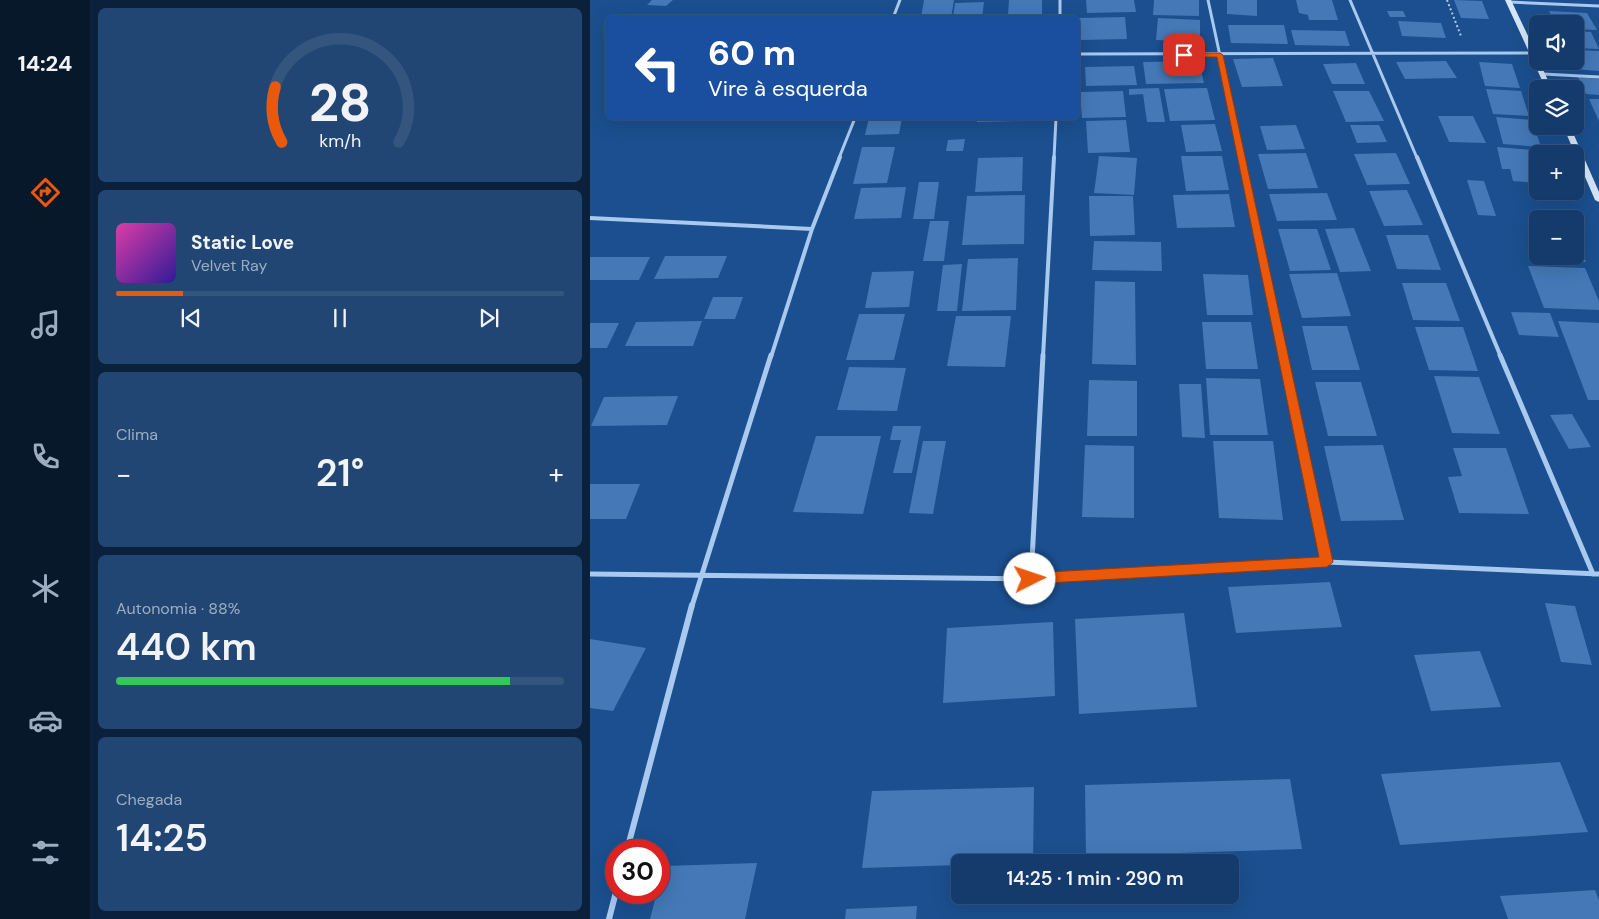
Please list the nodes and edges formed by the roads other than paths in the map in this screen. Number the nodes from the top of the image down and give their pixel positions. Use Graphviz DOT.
graph roads {
  1 [pos="900,0"];
  2 [pos="1060,0"];
  3 [pos="1208,0"];
  4 [pos="1350,0"];
  5 [pos="1508,1"];
  6 [pos="1599,6"];
  7 [pos="894,15"];
  8 [pos="1060,15"];
  9 [pos="1529,45"];
  10 [pos="1529,53"];
  11 [pos="1080,54"];
  12 [pos="1371,54"];
  13 [pos="1220,55"];
  14 [pos="1541,70"];
  15 [pos="1543,74"];
  16 [pos="1599,77"];
  17 [pos="1546,80"];
  18 [pos="853,120"];
  19 [pos="1056,120"];
  20 [pos="1570,135"];
  21 [pos="1599,200"];
  22 [pos="590,218"];
  23 [pos="812,229"];
  24 [pos="1327,562"];
  25 [pos="590,574"];
  26 [pos="1596,574"];
  27 [pos="700,576"];
  28 [pos="1030,579"];
  29 [pos="630,839"];
  30 [pos="613,904"];
  31 [pos="609,919"];
  1 -- 7 [label="street"];
  2 -- 8 [label="street"];
  3 -- 13 [label="street"];
  4 -- 12 [label="street"];
  5 -- 6 [label="street"];
  5 -- 9 [label="street"];
  10 -- 12 [label="street"];
  11 -- 13 [label="street"];
  12 -- 13 [label="street"];
  12 -- 26 [label="street"];
  13 -- 24 [label="street"];
  14 -- 15 [label="street"];
  15 -- 16 [label="street"];
  15 -- 17 [label="street"];
  18 -- 23 [label="street"];
  19 -- 28 [label="street"];
  20 -- 21 [label="street"];
  22 -- 23 [label="street"];
  23 -- 27 [label="street"];
  24 -- 26 [label="street"];
  24 -- 28 [label="street"];
  25 -- 27 [label="street"];
  27 -- 28 [label="street"];
  27 -- 29 [label="street"];
  30 -- 31 [label="street"];
}
